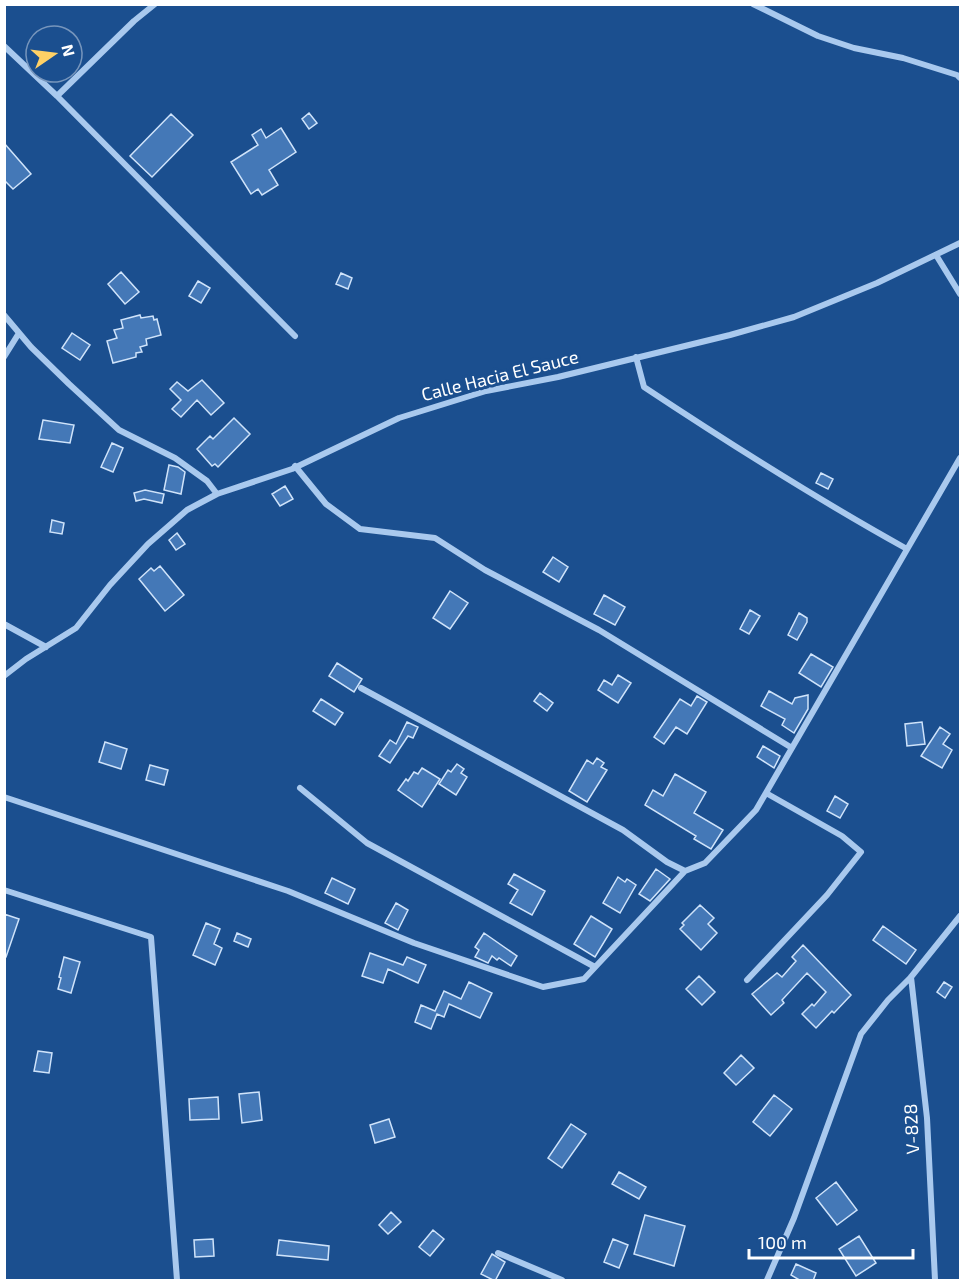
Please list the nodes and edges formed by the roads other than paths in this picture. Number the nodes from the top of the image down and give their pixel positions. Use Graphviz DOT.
graph roads {
  1 [pos="155,4"];
  2 [pos="754,5"];
  3 [pos="4,46"];
  4 [pos="960,78"];
  5 [pos="57,96"];
  6 [pos="960,243"];
  7 [pos="936,255"];
  8 [pos="960,294"];
  9 [pos="4,315"];
  10 [pos="20,333"];
  11 [pos="295,336"];
  12 [pos="4,357"];
  13 [pos="636,357"];
  14 [pos="960,458"];
  15 [pos="295,466"];
  16 [pos="217,495"];
  17 [pos="907,549"];
  18 [pos="4,624"];
  19 [pos="46,647"];
  20 [pos="4,676"];
  21 [pos="361,688"];
  22 [pos="792,748"];
  23 [pos="300,788"];
  24 [pos="766,793"];
  25 [pos="4,797"];
  26 [pos="685,871"];
  27 [pos="4,890"];
  28 [pos="960,916"];
  29 [pos="595,967"];
  30 [pos="911,977"];
  31 [pos="747,980"];
  32 [pos="498,1253"];
  33 [pos="177,1281"];
  34 [pos="562,1281"];
  35 [pos="768,1281"];
  36 [pos="935,1281"];
  1 -- 5 [label="street"];
  2 -- 4 [label="street"];
  3 -- 5 [label="street"];
  5 -- 11 [label="street"];
  6 -- 7 [label="street, Calle Hacia El Sauce"];
  7 -- 8 [label="street"];
  7 -- 13 [label="street, Calle Hacia El Sauce"];
  9 -- 10 [label="street"];
  10 -- 12 [label="street"];
  10 -- 16 [label="street"];
  13 -- 15 [label="street, Calle Hacia El Sauce"];
  13 -- 17 [label="street"];
  14 -- 17 [label="street"];
  15 -- 16 [label="street, Calle Hacia El Sauce"];
  15 -- 22 [label="street"];
  16 -- 19 [label="street, Calle Hacia El Sauce"];
  17 -- 22 [label="street"];
  18 -- 19 [label="street"];
  19 -- 20 [label="street, Calle Hacia El Sauce"];
  21 -- 26 [label="street"];
  22 -- 24 [label="street"];
  23 -- 29 [label="street"];
  24 -- 26 [label="street"];
  24 -- 31 [label="street"];
  25 -- 29 [label="street"];
  26 -- 29 [label="street"];
  27 -- 33 [label="street"];
  28 -- 30 [label="street"];
  30 -- 35 [label="street"];
  30 -- 36 [label="street, V-828"];
  32 -- 34 [label="street"];
}
